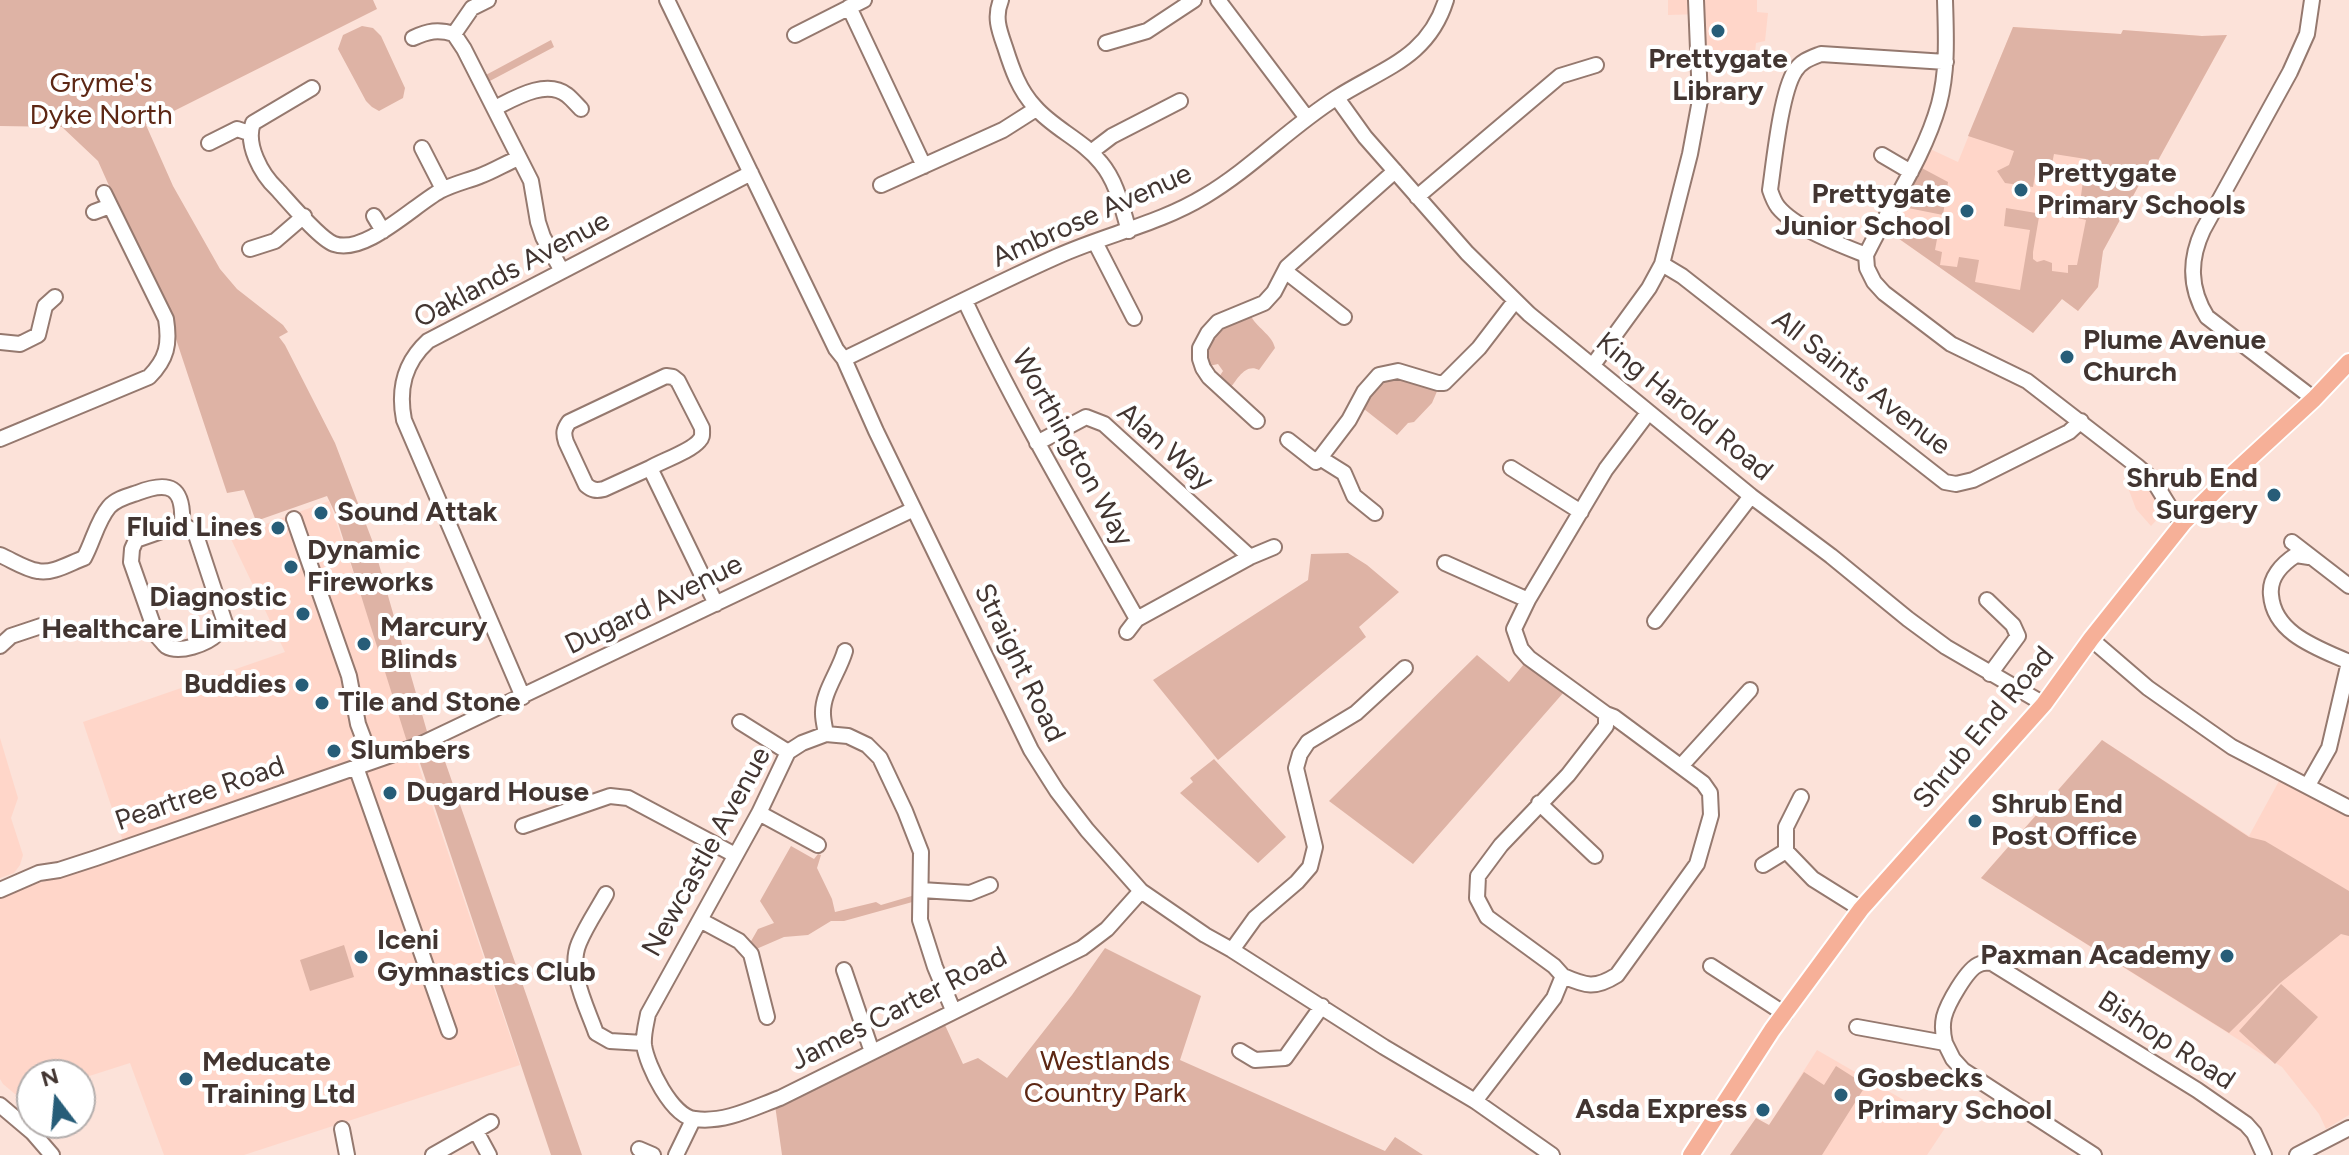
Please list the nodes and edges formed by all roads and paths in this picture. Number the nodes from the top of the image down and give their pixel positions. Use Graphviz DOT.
graph roads {
  1 [pos="488,0"];
  2 [pos="667,0"];
  3 [pos="864,0"];
  4 [pos="1001,0"];
  5 [pos="1194,0"];
  6 [pos="1218,0"];
  7 [pos="1446,0"];
  8 [pos="1696,0"];
  9 [pos="1945,0"];
  10 [pos="2312,0"];
  11 [pos="849,7"];
  12 [pos="454,34"];
  13 [pos="795,35"];
  14 [pos="413,38"];
  15 [pos="1106,43"];
  16 [pos="1946,62"];
  17 [pos="1596,65"];
  18 [pos="306,97"];
  19 [pos="1337,98"];
  20 [pos="1180,101"];
  21 [pos="495,108"];
  22 [pos="581,109"];
  23 [pos="1036,109"];
  24 [pos="1307,118"];
  25 [pos="249,133"];
  26 [pos="209,143"];
  27 [pos="422,148"];
  28 [pos="1091,152"];
  29 [pos="1882,155"];
  30 [pos="519,158"];
  31 [pos="924,166"];
  32 [pos="1395,171"];
  33 [pos="1911,172"];
  34 [pos="751,173"];
  35 [pos="881,185"];
  36 [pos="443,189"];
  37 [pos="1417,197"];
  38 [pos="94,212"];
  39 [pos="304,216"];
  40 [pos="374,216"];
  41 [pos="383,231"];
  42 [pos="1129,231"];
  43 [pos="1095,242"];
  44 [pos="250,249"];
  45 [pos="1866,255"];
  46 [pos="1662,264"];
  47 [pos="562,271"];
  48 [pos="1285,271"];
  49 [pos="55,297"];
  50 [pos="965,301"];
  51 [pos="1515,301"];
  52 [pos="1344,317"];
  53 [pos="1134,318"];
  54 [pos="0,342"];
  55 [pos="844,359"];
  56 [pos="2349,362"];
  57 [pos="1593,365"];
  58 [pos="2314,399"];
  59 [pos="1648,413"];
  60 [pos="1257,421"];
  61 [pos="2081,421"];
  62 [pos="0,439"];
  63 [pos="1288,440"];
  64 [pos="1037,443"];
  65 [pos="1316,463"];
  66 [pos="650,468"];
  67 [pos="1511,468"];
  68 [pos="1751,496"];
  69 [pos="914,509"];
  70 [pos="1581,512"];
  71 [pos="1375,513"];
  72 [pos="294,519"];
  73 [pos="2184,522"];
  74 [pos="182,524"];
  75 [pos="2292,542"];
  76 [pos="1274,547"];
  77 [pos="0,555"];
  78 [pos="1250,557"];
  79 [pos="2309,557"];
  80 [pos="1445,563"];
  81 [pos="2349,586"];
  82 [pos="1528,600"];
  83 [pos="1987,600"];
  84 [pos="716,604"];
  85 [pos="1137,619"];
  86 [pos="1655,621"];
  87 [pos="41,626"];
  88 [pos="1127,632"];
  89 [pos="2091,639"];
  90 [pos="0,646"];
  91 [pos="845,651"];
  92 [pos="2349,662"];
  93 [pos="1405,668"];
  94 [pos="1990,674"];
  95 [pos="1750,690"];
  96 [pos="523,697"];
  97 [pos="2044,704"];
  98 [pos="1606,714"];
  99 [pos="740,722"];
  100 [pos="826,734"];
  101 [pos="417,746"];
  102 [pos="788,752"];
  103 [pos="372,761"];
  104 [pos="1682,765"];
  105 [pos="356,767"];
  106 [pos="2308,785"];
  107 [pos="1801,797"];
  108 [pos="1539,803"];
  109 [pos="2349,808"];
  110 [pos="759,813"];
  111 [pos="523,826"];
  112 [pos="818,845"];
  113 [pos="1786,851"];
  114 [pos="735,855"];
  115 [pos="1595,856"];
  116 [pos="1763,865"];
  117 [pos="990,885"];
  118 [pos="0,890"];
  119 [pos="921,890"];
  120 [pos="1141,891"];
  121 [pos="606,894"];
  122 [pos="1861,909"];
  123 [pos="700,920"];
  124 [pos="1232,950"];
  125 [pos="1711,966"];
  126 [pos="844,970"];
  127 [pos="1563,976"];
  128 [pos="1322,1006"];
  129 [pos="953,1010"];
  130 [pos="1785,1014"];
  131 [pos="767,1017"];
  132 [pos="1857,1027"];
  133 [pos="449,1031"];
  134 [pos="643,1043"];
  135 [pos="1945,1043"];
  136 [pos="1240,1051"];
  137 [pos="872,1052"];
  138 [pos="1475,1101"];
  139 [pos="0,1105"];
  140 [pos="693,1120"];
  141 [pos="491,1122"];
  142 [pos="2349,1128"];
  143 [pos="342,1129"];
  144 [pos="476,1131"];
  145 [pos="52,1155"];
  146 [pos="347,1155"];
  147 [pos="433,1155"];
  148 [pos="489,1155"];
  149 [pos="676,1155"];
  150 [pos="1552,1155"];
  151 [pos="1691,1155"];
  152 [pos="2094,1155"];
  153 [pos="2264,1155"];
  154 [pos="2297,1155"];
  1 -- 12 [label="street"];
  2 -- 34 [label="street, Straight Road"];
  3 -- 11 [label="street"];
  4 -- 23 [label="street"];
  5 -- 15 [label="street"];
  6 -- 24 [label="street"];
  7 -- 19 [label="street, Ambrose Avenue"];
  8 -- 46 [label="street"];
  9 -- 16 [label="street"];
  10 -- 58 [label="street"];
  11 -- 13 [label="street"];
  11 -- 31 [label="street"];
  12 -- 14 [label="street"];
  12 -- 21 [label="street"];
  16 -- 33 [label="street"];
  16 -- 45 [label="street"];
  17 -- 37 [label="street"];
  18 -- 25 [label="street"];
  19 -- 24 [label="street, Ambrose Avenue"];
  19 -- 32 [label="street, King Harold Road"];
  20 -- 28 [label="street"];
  21 -- 22 [label="street"];
  21 -- 30 [label="street"];
  23 -- 28 [label="street"];
  23 -- 31 [label="street"];
  24 -- 42 [label="street, Ambrose Avenue"];
  25 -- 26 [label="street"];
  25 -- 39 [label="street"];
  27 -- 36 [label="street"];
  28 -- 42 [label="street"];
  29 -- 33 [label="street"];
  30 -- 36 [label="street"];
  30 -- 47 [label="street"];
  31 -- 35 [label="street"];
  32 -- 37 [label="street, King Harold Road"];
  32 -- 48 [label="street"];
  33 -- 45 [label="street"];
  34 -- 47 [label="street, Oaklands Avenue"];
  34 -- 55 [label="street, Straight Road"];
  36 -- 41 [label="street"];
  37 -- 51 [label="street, King Harold Road"];
  38 -- 62 [label="street"];
  39 -- 41 [label="street"];
  39 -- 44 [label="street"];
  40 -- 41 [label="street"];
  42 -- 43 [label="street, Ambrose Avenue"];
  43 -- 50 [label="street, Ambrose Avenue"];
  43 -- 53 [label="street"];
  45 -- 61 [label="street"];
  46 -- 57 [label="street"];
  46 -- 61 [label="street, All Saints Avenue"];
  47 -- 96 [label="street, Oaklands Avenue"];
  48 -- 52 [label="street"];
  48 -- 60 [label="street"];
  49 -- 54 [label="street"];
  50 -- 55 [label="street, Ambrose Avenue"];
  50 -- 64 [label="street, Worthington Way"];
  51 -- 57 [label="street, King Harold Road"];
  51 -- 65 [label="street"];
  55 -- 69 [label="street, Straight Road"];
  56 -- 58 [label="main road, Shrub End Road"];
  57 -- 59 [label="street, King Harold Road"];
  58 -- 73 [label="main road, Shrub End Road"];
  59 -- 68 [label="street, King Harold Road"];
  59 -- 70 [label="street"];
  61 -- 73 [label="street"];
  63 -- 65 [label="street"];
  64 -- 78 [label="street, Alan Way"];
  64 -- 85 [label="street, Worthington Way"];
  65 -- 71 [label="street"];
  66 -- 66 [label="street"];
  66 -- 84 [label="street"];
  67 -- 70 [label="street"];
  68 -- 86 [label="street"];
  68 -- 94 [label="street, King Harold Road"];
  69 -- 84 [label="street, Dugard Avenue"];
  69 -- 120 [label="street, Straight Road"];
  70 -- 82 [label="street"];
  72 -- 103 [label="street"];
  73 -- 89 [label="main road, Shrub End Road"];
  74 -- 74 [label="street"];
  74 -- 77 [label="street"];
  75 -- 79 [label="street"];
  76 -- 78 [label="street"];
  78 -- 85 [label="street"];
  79 -- 81 [label="street"];
  79 -- 92 [label="street"];
  80 -- 82 [label="street"];
  82 -- 98 [label="street"];
  83 -- 94 [label="street"];
  84 -- 96 [label="street, Dugard Avenue"];
  85 -- 88 [label="street"];
  87 -- 90 [label="street"];
  89 -- 97 [label="main road, Shrub End Road"];
  89 -- 106 [label="street"];
  91 -- 100 [label="street"];
  92 -- 106 [label="street"];
  93 -- 124 [label="street"];
  94 -- 97 [label="street, King Harold Road"];
  95 -- 104 [label="street"];
  96 -- 101 [label="street, Dugard Avenue"];
  97 -- 122 [label="main road, Shrub End Road"];
  98 -- 104 [label="street"];
  98 -- 108 [label="street"];
  99 -- 102 [label="street"];
  100 -- 102 [label="street, Newcastle Avenue"];
  100 -- 119 [label="street"];
  101 -- 103 [label="street, Peartree Road"];
  102 -- 110 [label="street, Newcastle Avenue"];
  103 -- 105 [label="street, Peartree Road"];
  104 -- 127 [label="street"];
  105 -- 118 [label="street, Peartree Road"];
  105 -- 133 [label="street"];
  106 -- 109 [label="street"];
  107 -- 113 [label="street"];
  108 -- 115 [label="street"];
  108 -- 127 [label="street"];
  110 -- 112 [label="street"];
  110 -- 114 [label="street, Newcastle Avenue"];
  111 -- 114 [label="street"];
  113 -- 116 [label="street"];
  113 -- 122 [label="street"];
  114 -- 123 [label="street, Newcastle Avenue"];
  117 -- 119 [label="street"];
  119 -- 129 [label="street"];
  120 -- 124 [label="street, Straight Road"];
  120 -- 129 [label="street, James Carter Road"];
  121 -- 134 [label="street"];
  122 -- 130 [label="main road, Shrub End Road"];
  123 -- 131 [label="street"];
  123 -- 134 [label="street, Newcastle Avenue"];
  124 -- 128 [label="street, Straight Road"];
  125 -- 130 [label="street"];
  126 -- 137 [label="street"];
  127 -- 138 [label="street"];
  128 -- 136 [label="street"];
  128 -- 138 [label="street, Straight Road"];
  129 -- 137 [label="street, James Carter Road"];
  130 -- 151 [label="main road, Shrub End Road"];
  132 -- 135 [label="street"];
  134 -- 140 [label="street"];
  135 -- 152 [label="street"];
  135 -- 153 [label="street, Bishop Road"];
  137 -- 140 [label="street, James Carter Road"];
  138 -- 150 [label="street, Straight Road"];
  139 -- 145 [label="street"];
  140 -- 149 [label="street"];
  141 -- 144 [label="street"];
  142 -- 154 [label="street"];
  143 -- 146 [label="street"];
  144 -- 147 [label="street"];
  144 -- 148 [label="street"];
}
